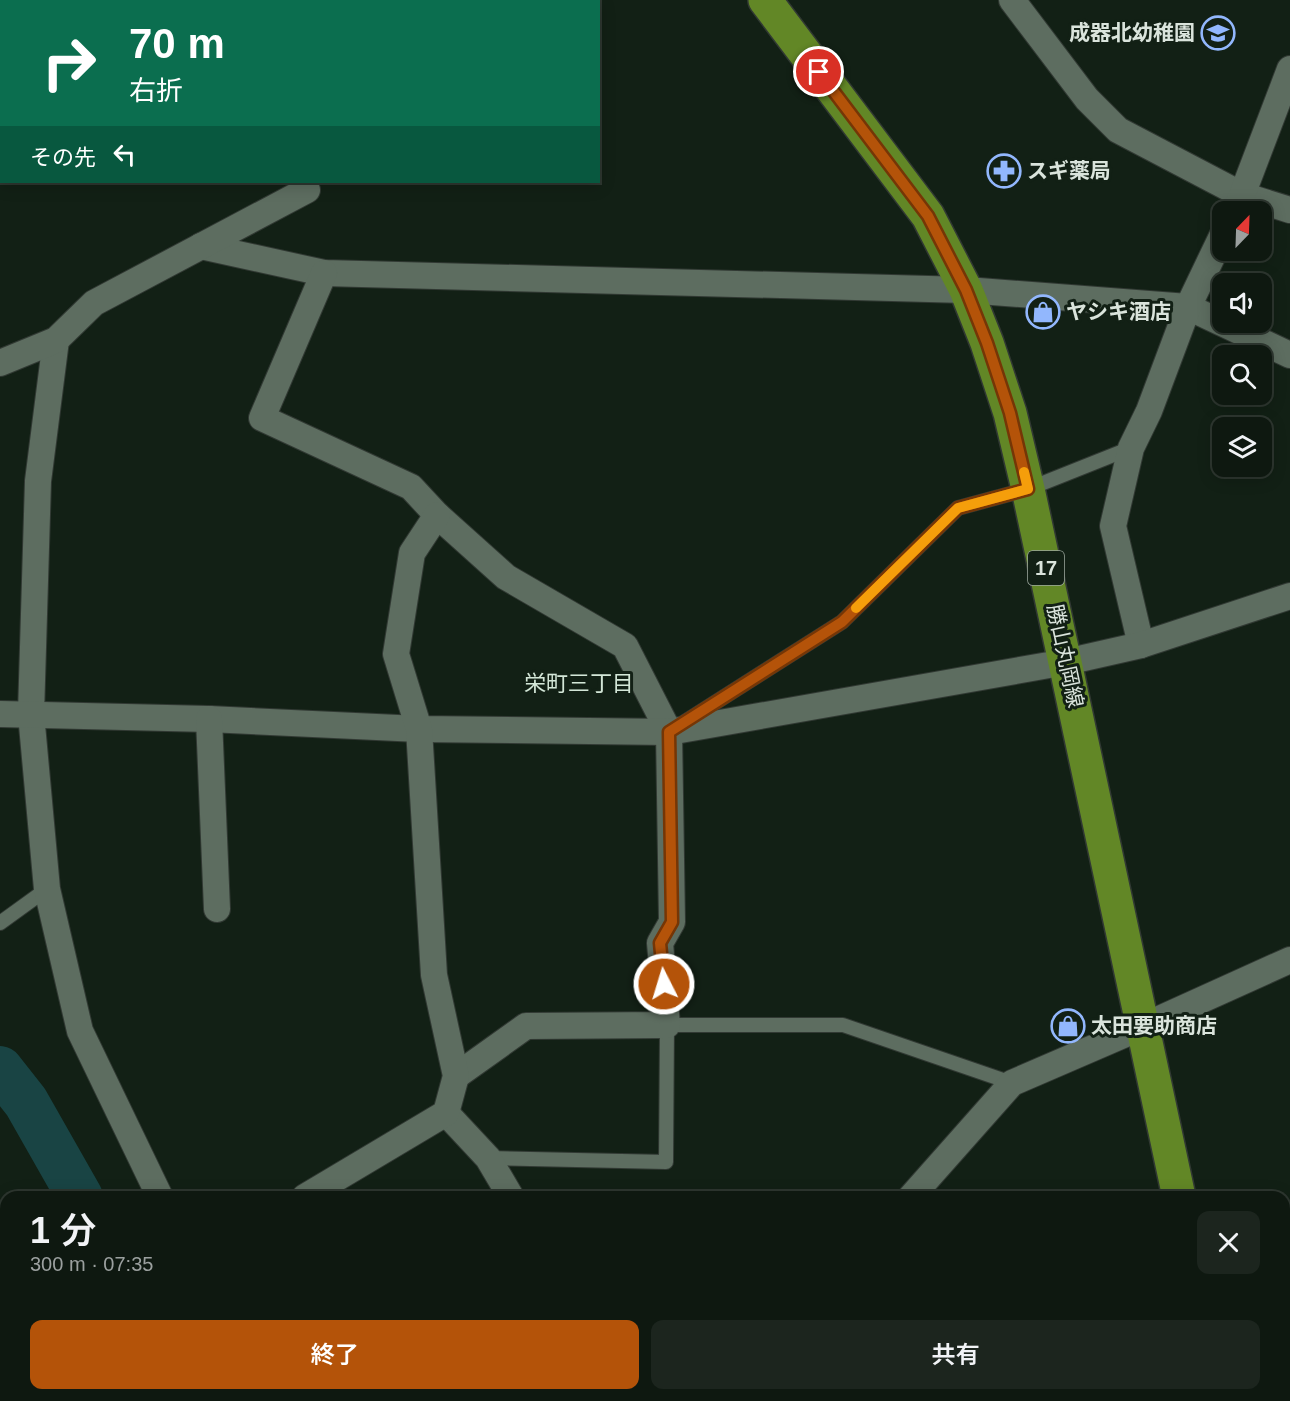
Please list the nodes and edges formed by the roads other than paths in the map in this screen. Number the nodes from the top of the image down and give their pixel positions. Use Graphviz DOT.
graph roads {
  1 [pos="765,0"];
  2 [pos="1012,0"];
  3 [pos="1290,69"];
  4 [pos="307,190"];
  5 [pos="1235,201"];
  6 [pos="1239,201"];
  7 [pos="1272,208"];
  8 [pos="1290,210"];
  9 [pos="201,246"];
  10 [pos="1212,257"];
  11 [pos="324,273"];
  12 [pos="966,290"];
  13 [pos="1188,307"];
  14 [pos="56,340"];
  15 [pos="1290,356"];
  16 [pos="0,363"];
  17 [pos="1131,448"];
  18 [pos="1028,489"];
  19 [pos="436,515"];
  20 [pos="1290,596"];
  21 [pos="1141,645"];
  22 [pos="1066,662"];
  23 [pos="0,714"];
  24 [pos="31,714"];
  25 [pos="209,719"];
  26 [pos="419,729"];
  27 [pos="669,732"];
  28 [pos="47,889"];
  29 [pos="217,909"];
  30 [pos="0,923"];
  31 [pos="1290,960"];
  32 [pos="667,1025"];
  33 [pos="1144,1026"];
  34 [pos="456,1076"];
  35 [pos="1012,1083"];
  36 [pos="446,1113"];
  37 [pos="488,1158"];
  38 [pos="157,1191"];
  39 [pos="315,1191"];
  40 [pos="507,1191"];
  41 [pos="916,1191"];
  42 [pos="1178,1191"];
  1 -- 12 [label="main road, 勝山丸岡線 / 17"];
  2 -- 5 [label="street"];
  3 -- 6 [label="street"];
  4 -- 9 [label="street"];
  7 -- 8 [label="street"];
  9 -- 11 [label="street"];
  9 -- 14 [label="street"];
  10 -- 13 [label="street"];
  11 -- 12 [label="street"];
  11 -- 19 [label="street"];
  12 -- 13 [label="street"];
  12 -- 18 [label="main road, 勝山丸岡線 / 17"];
  13 -- 15 [label="street"];
  13 -- 17 [label="street"];
  14 -- 16 [label="street"];
  14 -- 24 [label="street"];
  17 -- 18 [label="lane"];
  17 -- 21 [label="street"];
  18 -- 22 [label="main road, 勝山丸岡線 / 17"];
  18 -- 27 [label="lane"];
  19 -- 26 [label="street"];
  19 -- 27 [label="street"];
  20 -- 21 [label="street"];
  21 -- 22 [label="street"];
  22 -- 27 [label="street"];
  22 -- 33 [label="main road, 勝山丸岡線 / 17"];
  23 -- 24 [label="street"];
  24 -- 25 [label="street"];
  24 -- 28 [label="street"];
  25 -- 26 [label="street"];
  25 -- 29 [label="street"];
  26 -- 27 [label="street"];
  26 -- 34 [label="street"];
  27 -- 32 [label="street"];
  28 -- 30 [label="lane"];
  28 -- 38 [label="street"];
  31 -- 33 [label="street"];
  32 -- 34 [label="street"];
  32 -- 35 [label="lane"];
  32 -- 37 [label="lane"];
  33 -- 35 [label="street"];
  33 -- 42 [label="main road, 勝山丸岡線 / 17"];
  34 -- 36 [label="street"];
  35 -- 41 [label="street"];
  36 -- 37 [label="street"];
  36 -- 39 [label="street"];
  37 -- 40 [label="street"];
}
